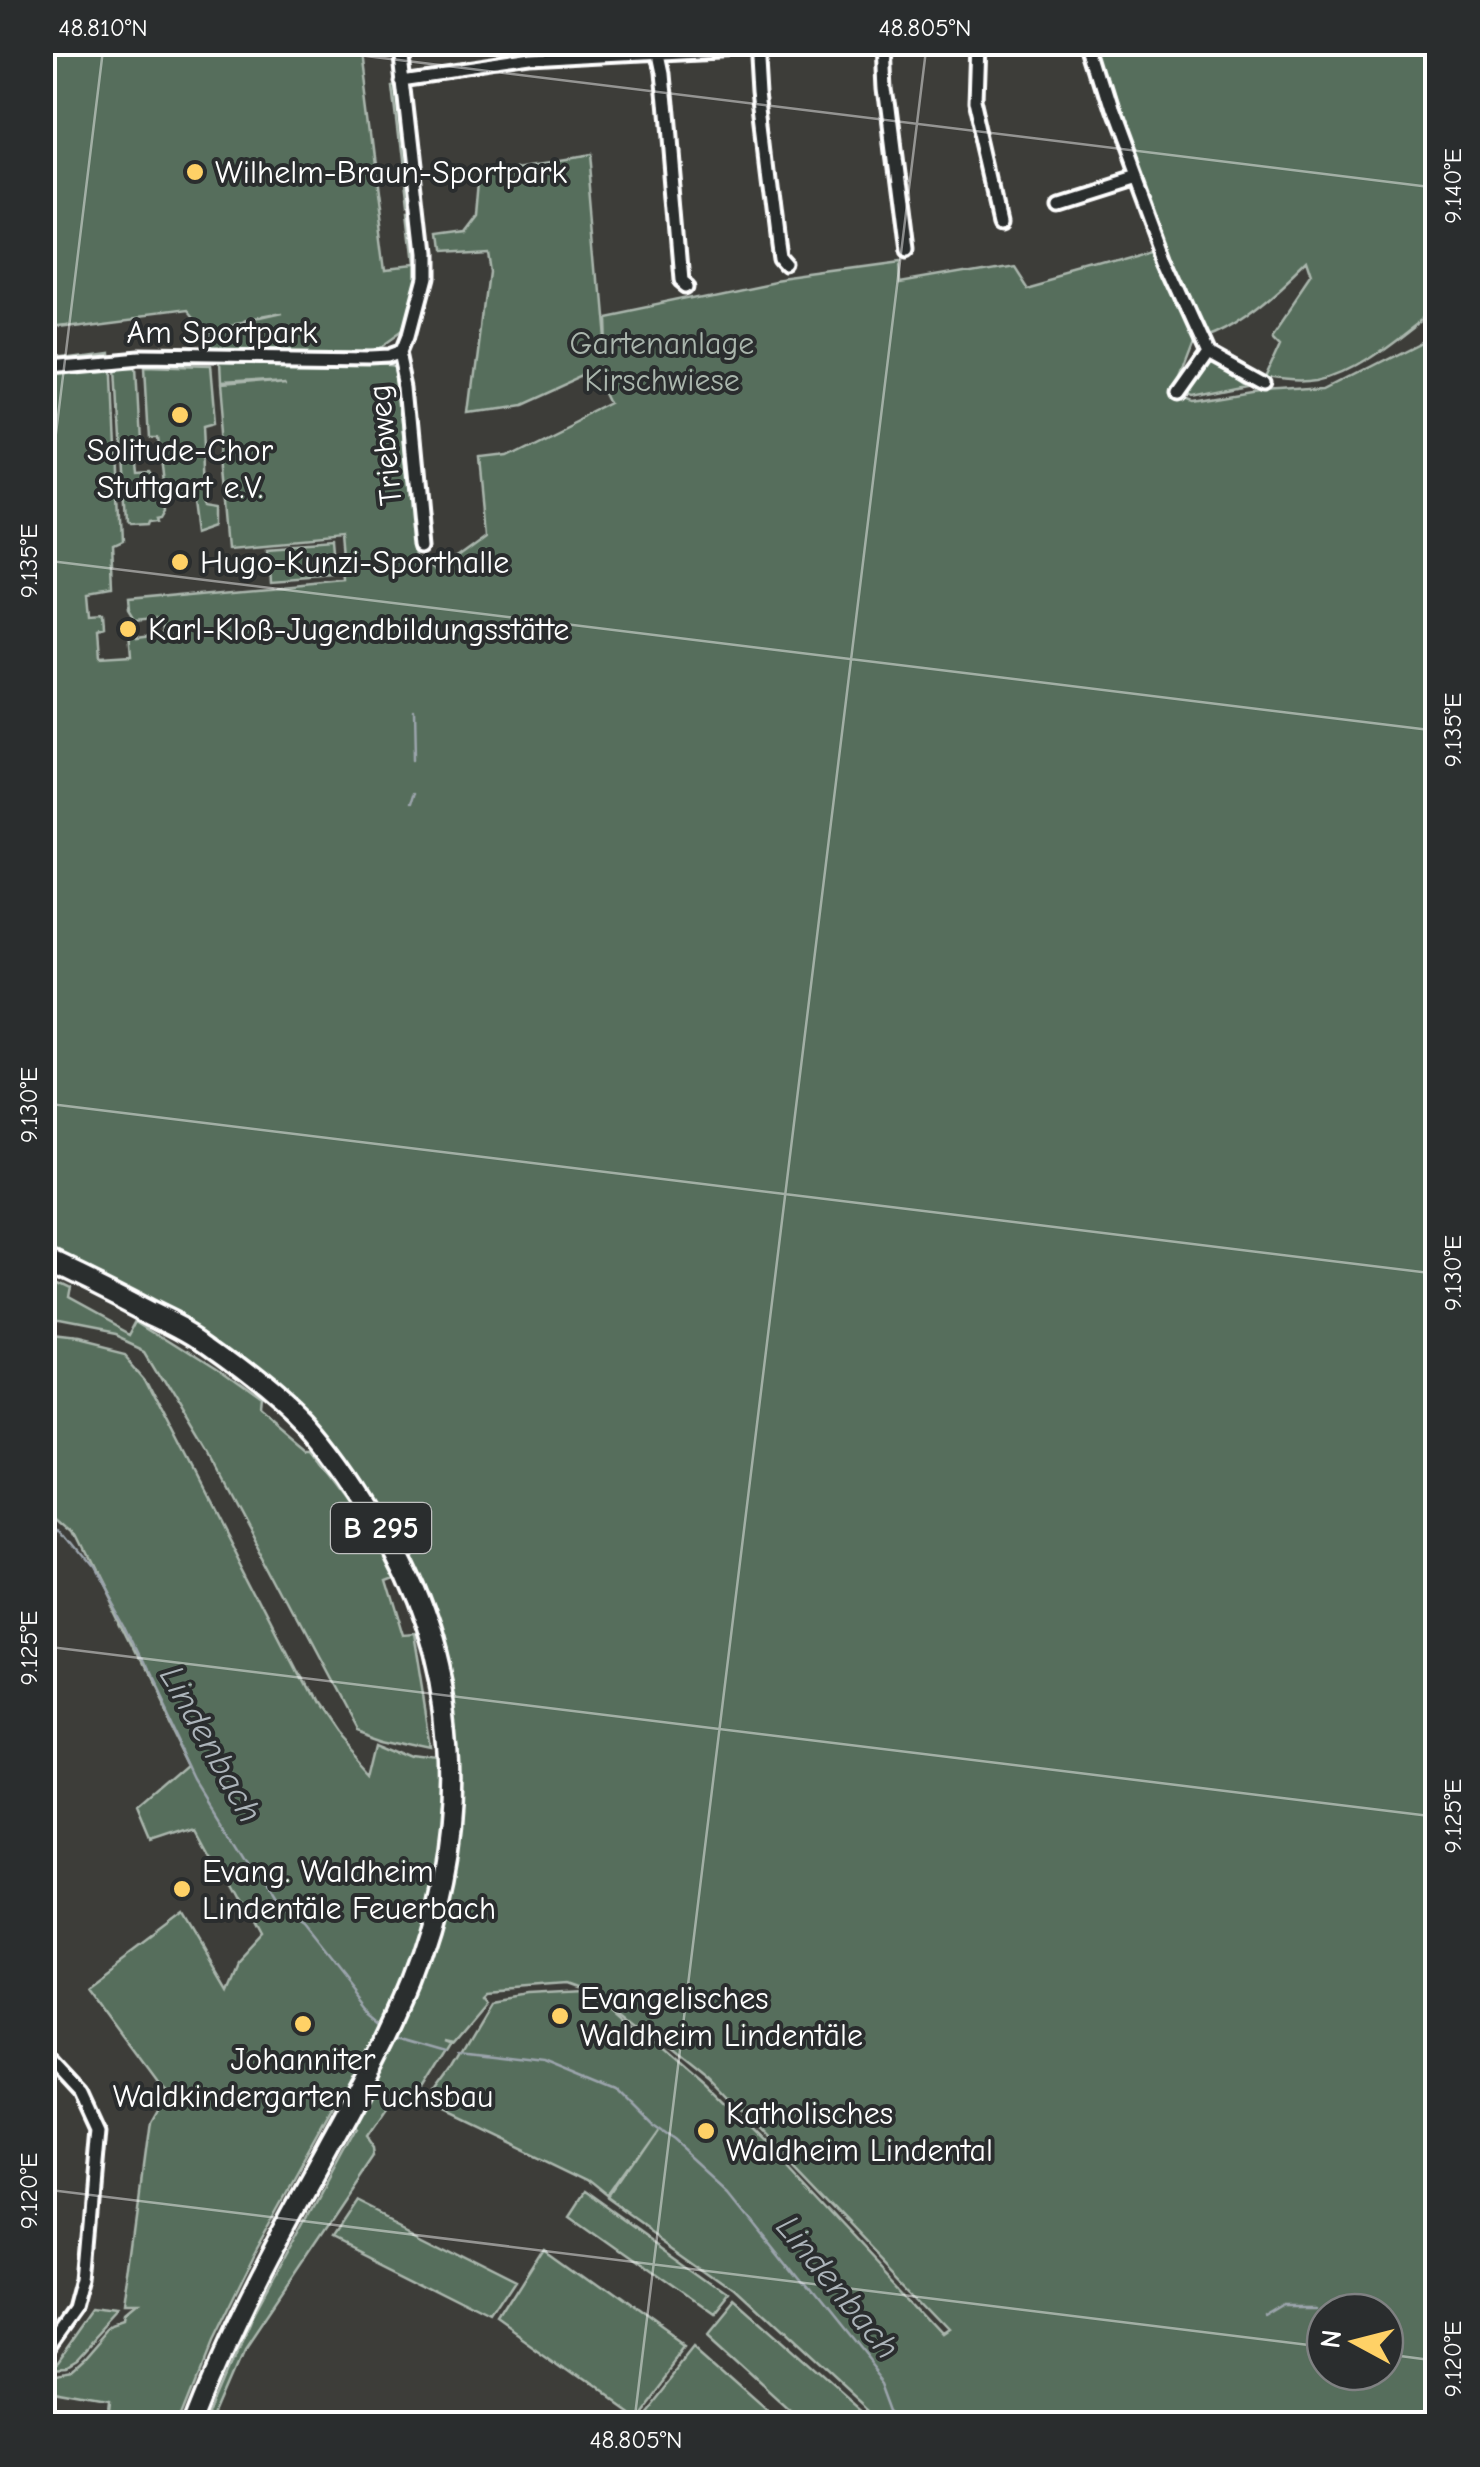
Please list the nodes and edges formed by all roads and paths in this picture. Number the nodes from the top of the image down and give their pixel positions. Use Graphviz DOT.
graph roads {
  1 [pos="398,42"];
  2 [pos="883,42"];
  3 [pos="978,42"];
  4 [pos="1089,42"];
  5 [pos="756,44"];
  6 [pos="658,52"];
  7 [pos="401,77"];
  8 [pos="1135,178"];
  9 [pos="1059,202"];
  10 [pos="1002,217"];
  11 [pos="906,254"];
  12 [pos="786,265"];
  13 [pos="686,288"];
  14 [pos="400,354"];
  15 [pos="1208,354"];
  16 [pos="42,366"];
  17 [pos="1262,384"];
  18 [pos="1179,395"];
  19 [pos="423,546"];
  20 [pos="42,1256"];
  21 [pos="42,2052"];
  22 [pos="42,2356"];
  23 [pos="42,2403"];
  24 [pos="55,2424"];
  25 [pos="192,2424"];
  1 -- 7 [label="street, Triebweg"];
  2 -- 11 [label="street"];
  3 -- 10 [label="street"];
  4 -- 8 [label="street"];
  5 -- 6 [label="street"];
  5 -- 12 [label="street"];
  6 -- 7 [label="street"];
  6 -- 13 [label="street"];
  7 -- 14 [label="street, Triebweg"];
  8 -- 9 [label="street"];
  8 -- 15 [label="street"];
  14 -- 16 [label="street, Am Sportpark"];
  14 -- 19 [label="street, Triebweg"];
  15 -- 17 [label="street"];
  15 -- 18 [label="street"];
  20 -- 25 [label="main road, B 295"];
  21 -- 22 [label="street"];
  23 -- 24 [label="street"];
}
